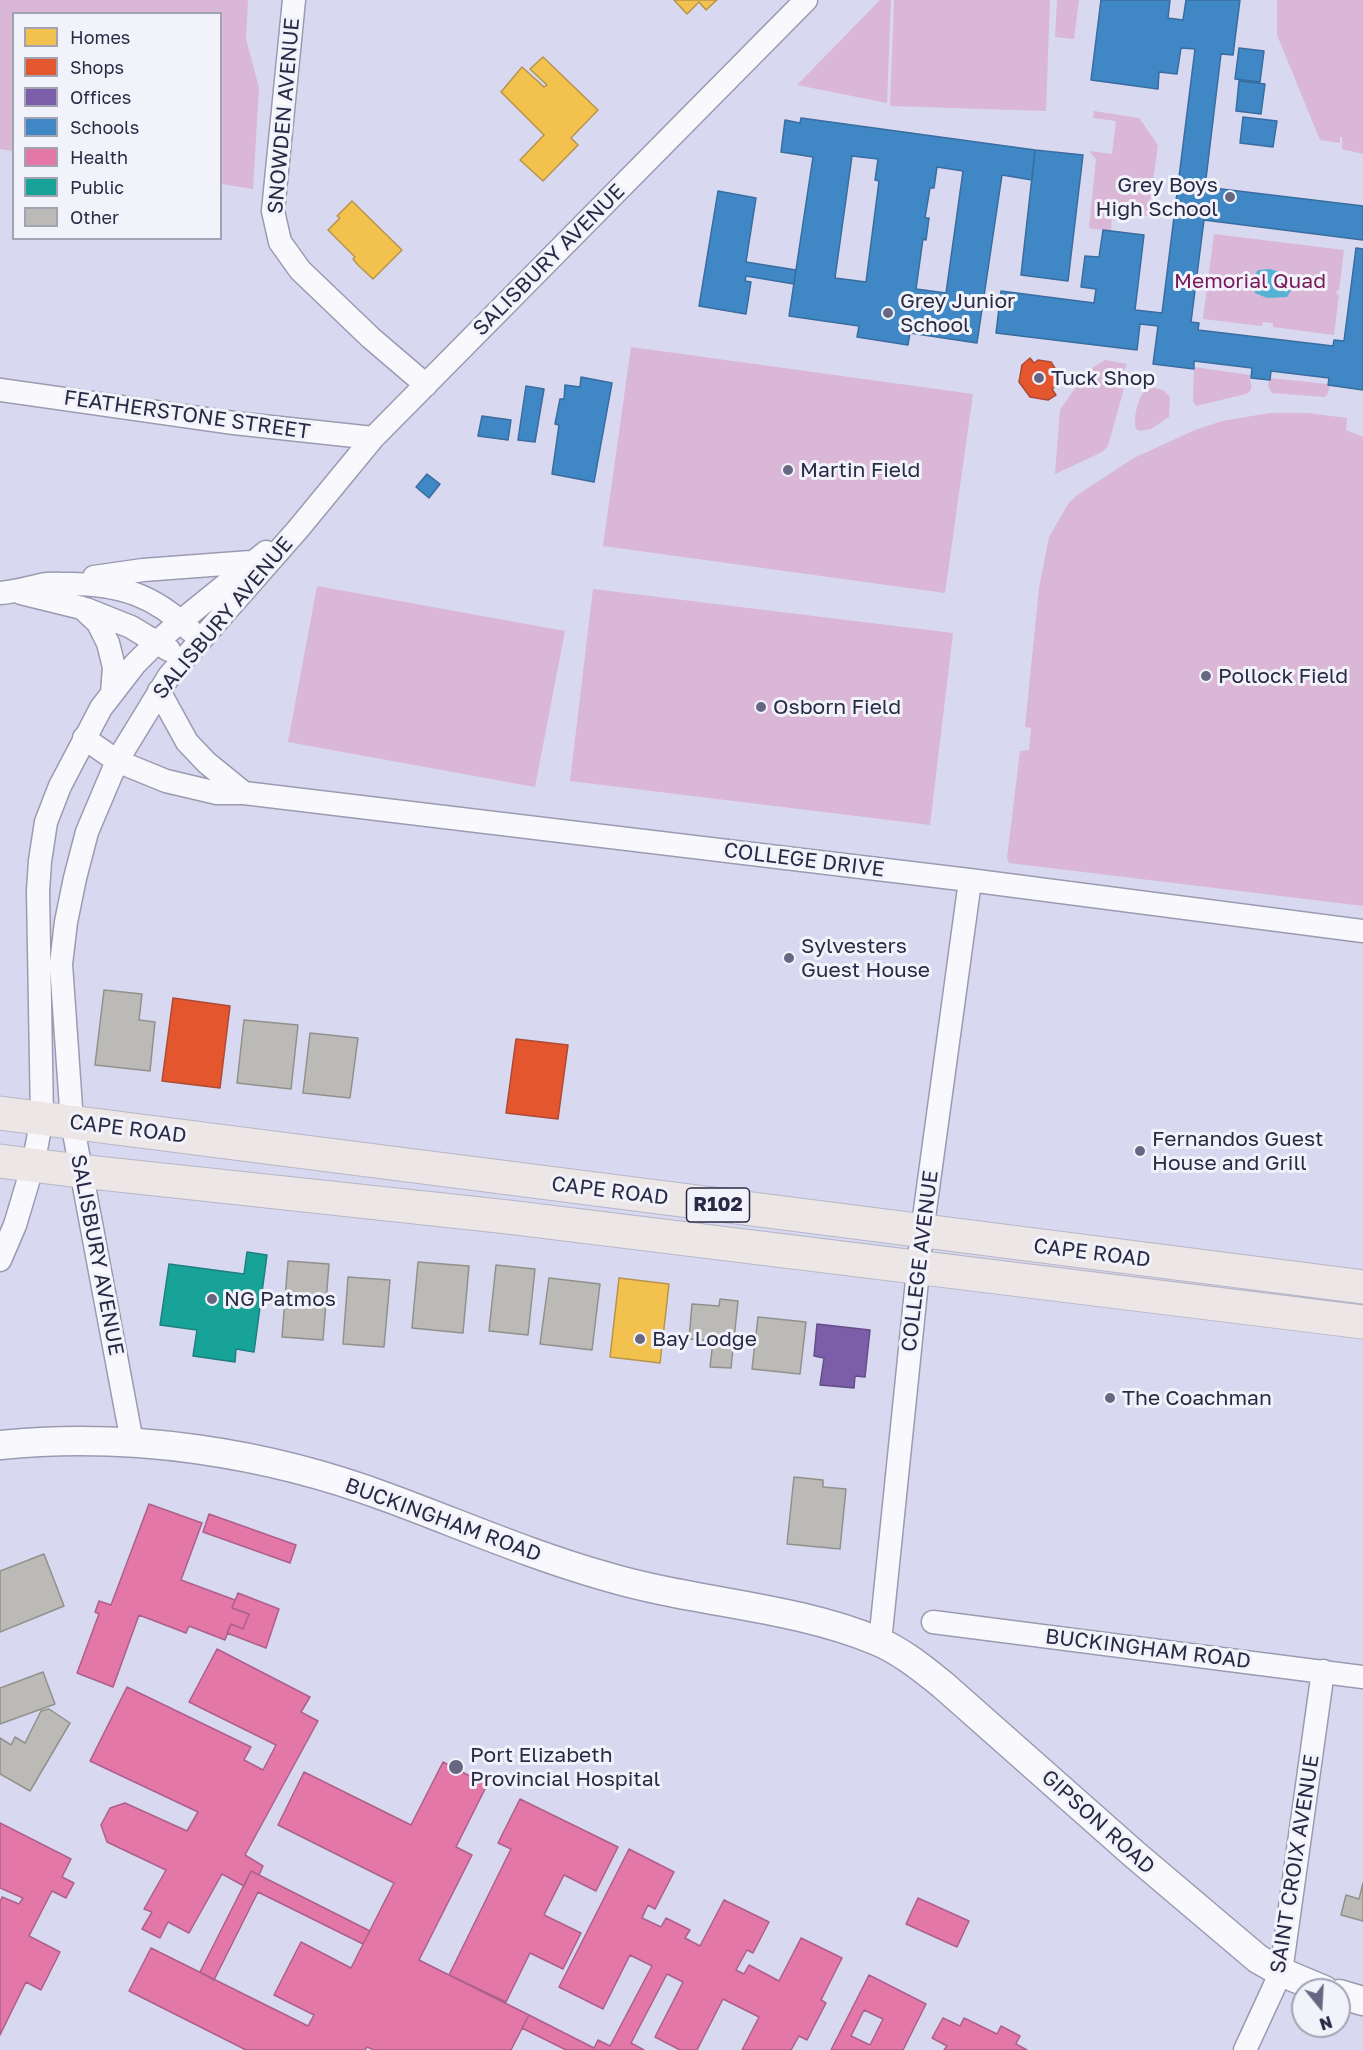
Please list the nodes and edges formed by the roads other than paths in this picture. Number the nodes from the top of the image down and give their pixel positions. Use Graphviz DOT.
graph roads {
  1 [pos="294,0"];
  2 [pos="806,0"];
  3 [pos="426,385"];
  4 [pos="0,390"];
  5 [pos="374,438"];
  6 [pos="299,528"];
  7 [pos="251,562"];
  8 [pos="42,584"];
  9 [pos="8,593"];
  10 [pos="82,608"];
  11 [pos="181,621"];
  12 [pos="201,640"];
  13 [pos="158,642"];
  14 [pos="183,660"];
  15 [pos="159,691"];
  16 [pos="112,693"];
  17 [pos="84,738"];
  18 [pos="117,761"];
  19 [pos="244,793"];
  20 [pos="970,881"];
  21 [pos="1363,931"];
  22 [pos="0,1113"];
  23 [pos="57,1120"];
  24 [pos="0,1161"];
  25 [pos="33,1165"];
  26 [pos="80,1171"];
  27 [pos="922,1232"];
  28 [pos="0,1260"];
  29 [pos="918,1266"];
  30 [pos="1363,1287"];
  31 [pos="1363,1322"];
  32 [pos="132,1442"];
  33 [pos="0,1445"];
  34 [pos="933,1623"];
  35 [pos="880,1642"];
  36 [pos="1323,1671"];
  37 [pos="1363,1677"];
  38 [pos="1281,1972"];
  39 [pos="1295,1978"];
  40 [pos="1245,2050"];
  1 -- 3 [label="street, SNOWDEN AVENUE"];
  2 -- 3 [label="street, SALISBURY AVENUE"];
  3 -- 5 [label="street, SALISBURY AVENUE"];
  4 -- 5 [label="street, FEATHERSTONE STREET"];
  5 -- 6 [label="street, SALISBURY AVENUE"];
  6 -- 7 [label="street, SALISBURY AVENUE"];
  6 -- 12 [label="street, SALISBURY AVENUE"];
  7 -- 8 [label="street"];
  7 -- 11 [label="street, SALISBURY AVENUE"];
  8 -- 9 [label="street"];
  8 -- 11 [label="street"];
  9 -- 10 [label="street"];
  10 -- 13 [label="street"];
  10 -- 16 [label="street"];
  11 -- 12 [label="street"];
  11 -- 13 [label="street, SALISBURY AVENUE"];
  12 -- 14 [label="street, SALISBURY AVENUE"];
  13 -- 14 [label="street"];
  13 -- 16 [label="street, SALISBURY AVENUE"];
  14 -- 15 [label="street, SALISBURY AVENUE"];
  15 -- 18 [label="street, SALISBURY AVENUE"];
  15 -- 19 [label="street"];
  16 -- 17 [label="street, SALISBURY AVENUE"];
  17 -- 18 [label="street, COLLEGE DRIVE"];
  17 -- 23 [label="street, SALISBURY AVENUE"];
  18 -- 19 [label="street, COLLEGE DRIVE"];
  18 -- 23 [label="street, SALISBURY AVENUE"];
  19 -- 20 [label="street, COLLEGE DRIVE"];
  20 -- 21 [label="street, COLLEGE DRIVE"];
  20 -- 27 [label="street, COLLEGE AVENUE"];
  22 -- 23 [label="main road, CAPE ROAD / R102"];
  23 -- 25 [label="street, SALISBURY AVENUE"];
  23 -- 26 [label="street, SALISBURY AVENUE"];
  23 -- 27 [label="main road, CAPE ROAD / R102"];
  24 -- 25 [label="main road, CAPE ROAD / R102"];
  25 -- 26 [label="main road, CAPE ROAD / R102"];
  25 -- 28 [label="street, SALISBURY AVENUE"];
  26 -- 29 [label="main road, CAPE ROAD / R102"];
  26 -- 32 [label="street, SALISBURY AVENUE"];
  27 -- 29 [label="street, COLLEGE AVENUE"];
  27 -- 30 [label="main road, CAPE ROAD / R102"];
  29 -- 31 [label="main road, CAPE ROAD / R102"];
  29 -- 35 [label="street, COLLEGE AVENUE"];
  32 -- 33 [label="street, BUCKINGHAM ROAD"];
  32 -- 35 [label="street, BUCKINGHAM ROAD"];
  34 -- 36 [label="street, BUCKINGHAM ROAD"];
  35 -- 38 [label="street, GIPSON ROAD"];
  36 -- 37 [label="street, BUCKINGHAM ROAD"];
  36 -- 38 [label="street, SAINT CROIX AVENUE"];
  38 -- 39 [label="street, GIPSON ROAD"];
  38 -- 40 [label="street, SAINT CROIX AVENUE"];
}
